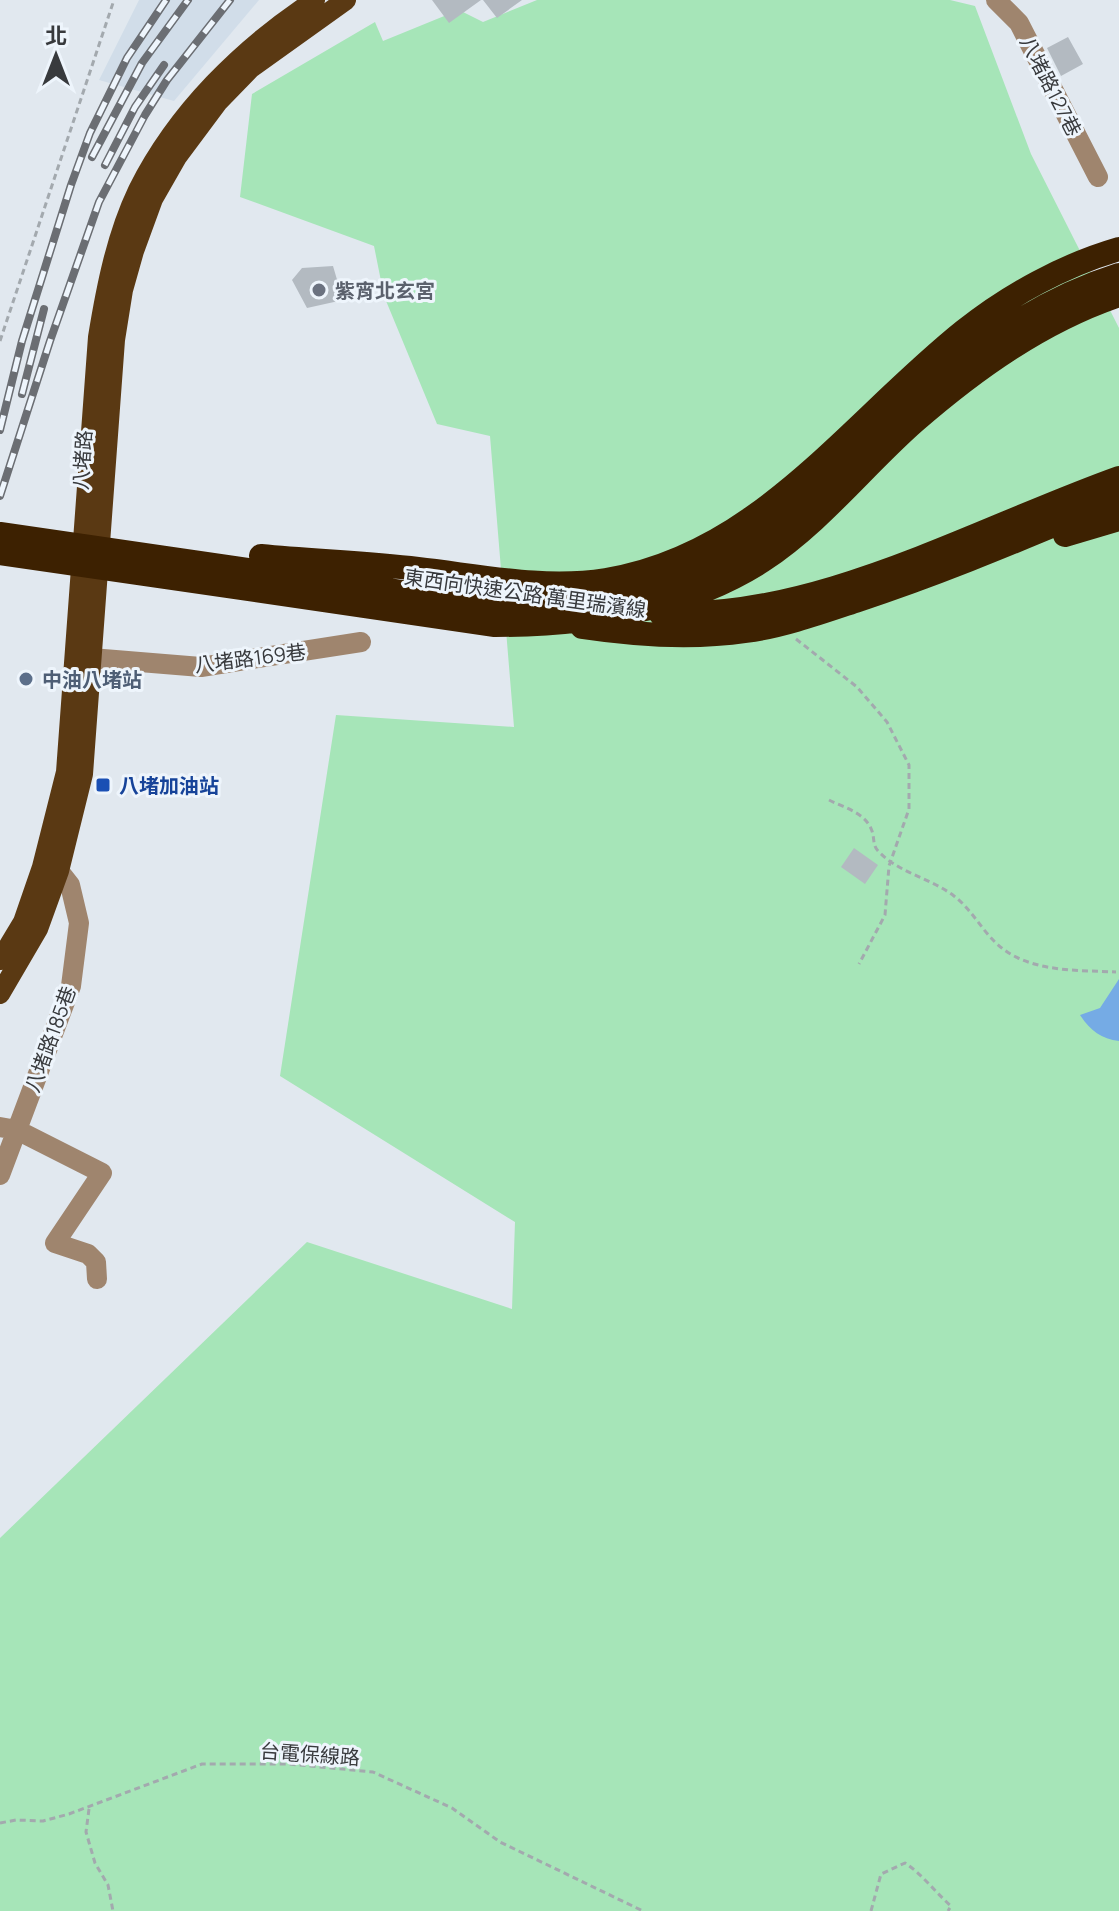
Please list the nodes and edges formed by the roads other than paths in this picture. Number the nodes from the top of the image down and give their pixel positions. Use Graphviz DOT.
graph roads {
  1 [pos="315,0"];
  2 [pos="346,0"];
  3 [pos="996,0"];
  4 [pos="1098,177"];
  5 [pos="1119,249"];
  6 [pos="1119,275"];
  7 [pos="1119,295"];
  8 [pos="1119,478"];
  9 [pos="1119,498"];
  10 [pos="1119,519"];
  11 [pos="0,521"];
  12 [pos="0,534"];
  13 [pos="0,543"];
  14 [pos="0,553"];
  15 [pos="218,553"];
  16 [pos="966,562"];
  17 [pos="900,575"];
  18 [pos="496,615"];
  19 [pos="361,642"];
  20 [pos="91,658"];
  21 [pos="51,869"];
  22 [pos="0,960"];
  23 [pos="0,994"];
  24 [pos="8,1128"];
  25 [pos="0,1175"];
  26 [pos="97,1279"];
  1 -- 21 [label="main road, 八堵路"];
  2 -- 20 [label="main road, 八堵路"];
  3 -- 4 [label="street, 八堵路127巷"];
  5 -- 15 [label="highway"];
  6 -- 18 [label="highway"];
  7 -- 18 [label="highway"];
  8 -- 17 [label="highway, 東西向快速公路 萬里瑞濱線"];
  9 -- 16 [label="highway, 東西向快速公路 萬里瑞濱線"];
  10 -- 16 [label="highway"];
  11 -- 15 [label="highway, 東西向快速公路 萬里瑞濱線"];
  12 -- 18 [label="highway"];
  13 -- 17 [label="highway, 東西向快速公路 萬里瑞濱線"];
  14 -- 18 [label="highway"];
  15 -- 17 [label="highway, 東西向快速公路 萬里瑞濱線"];
  16 -- 17 [label="highway, 東西向快速公路 萬里瑞濱線"];
  19 -- 20 [label="street, 八堵路169巷"];
  20 -- 21 [label="main road, 八堵路"];
  21 -- 22 [label="main road, 八堵路"];
  21 -- 23 [label="main road, 八堵路"];
  21 -- 24 [label="street, 八堵路185巷"];
  24 -- 25 [label="street, 八堵路185巷"];
  24 -- 26 [label="street"];
}
